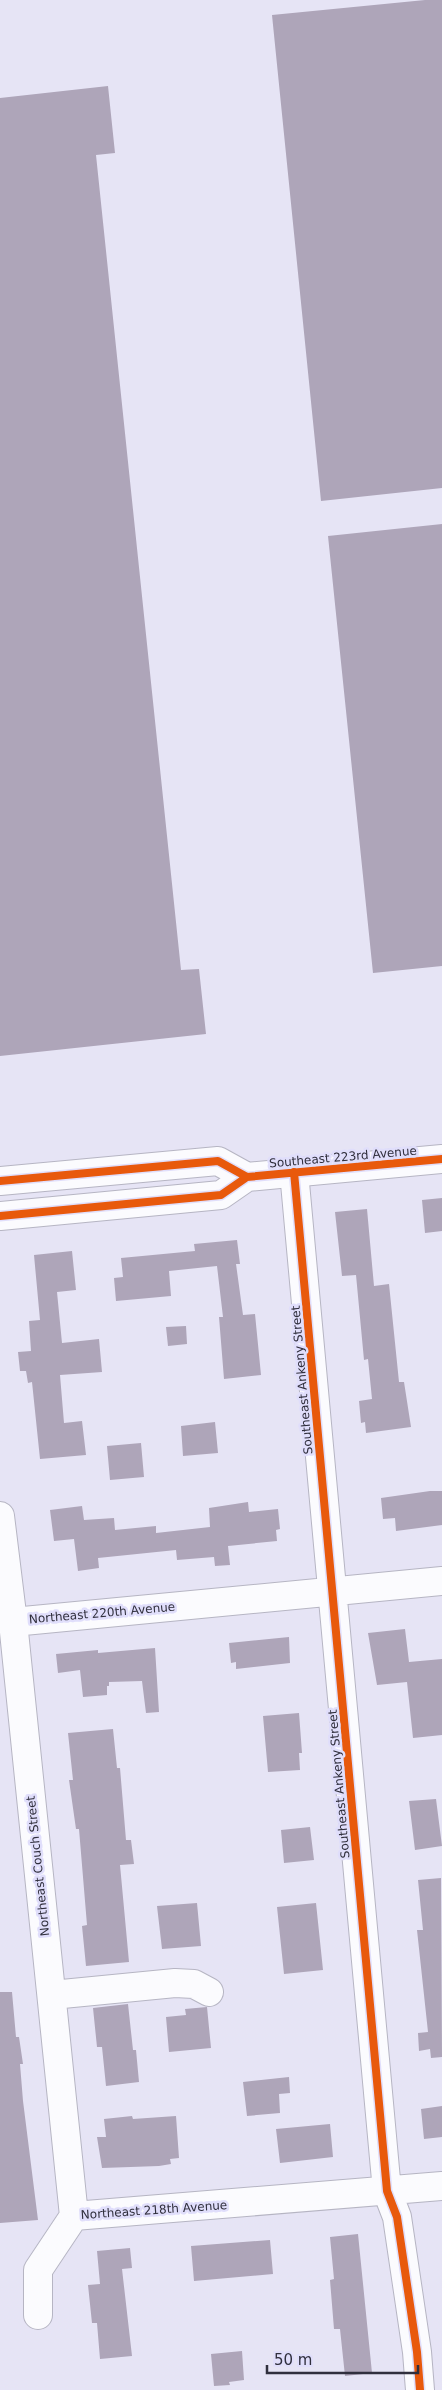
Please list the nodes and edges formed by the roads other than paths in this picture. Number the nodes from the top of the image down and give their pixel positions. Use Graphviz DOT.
graph roads {
  1 [pos="442,1159"];
  2 [pos="294,1172"];
  3 [pos="247,1177"];
  4 [pos="0,1181"];
  5 [pos="0,1216"];
  6 [pos="0,1516"];
  7 [pos="442,1581"];
  8 [pos="333,1592"];
  9 [pos="13,1622"];
  10 [pos="209,1992"];
  11 [pos="52,1995"];
  12 [pos="442,2186"];
  13 [pos="387,2191"];
  14 [pos="74,2216"];
  15 [pos="38,2315"];
  16 [pos="420,2390"];
  1 -- 2 [label="street, Southeast 223rd Avenue"];
  2 -- 3 [label="street, Southeast 223rd Avenue"];
  2 -- 8 [label="street, Southeast Ankeny Street"];
  3 -- 4 [label="street"];
  3 -- 5 [label="street, Southeast 223rd Avenue"];
  6 -- 9 [label="street, Northeast Couch Street"];
  7 -- 8 [label="street, Northeast 220th Avenue"];
  8 -- 9 [label="street, Northeast 220th Avenue"];
  8 -- 13 [label="street, Southeast Ankeny Street"];
  9 -- 11 [label="street, Northeast Couch Street"];
  10 -- 11 [label="street"];
  11 -- 14 [label="street, Northeast Couch Street"];
  12 -- 13 [label="street, Northeast 218th Avenue"];
  13 -- 14 [label="street, Northeast 218th Avenue"];
  13 -- 16 [label="street, Southeast Ankeny Street"];
  14 -- 15 [label="street"];
}
